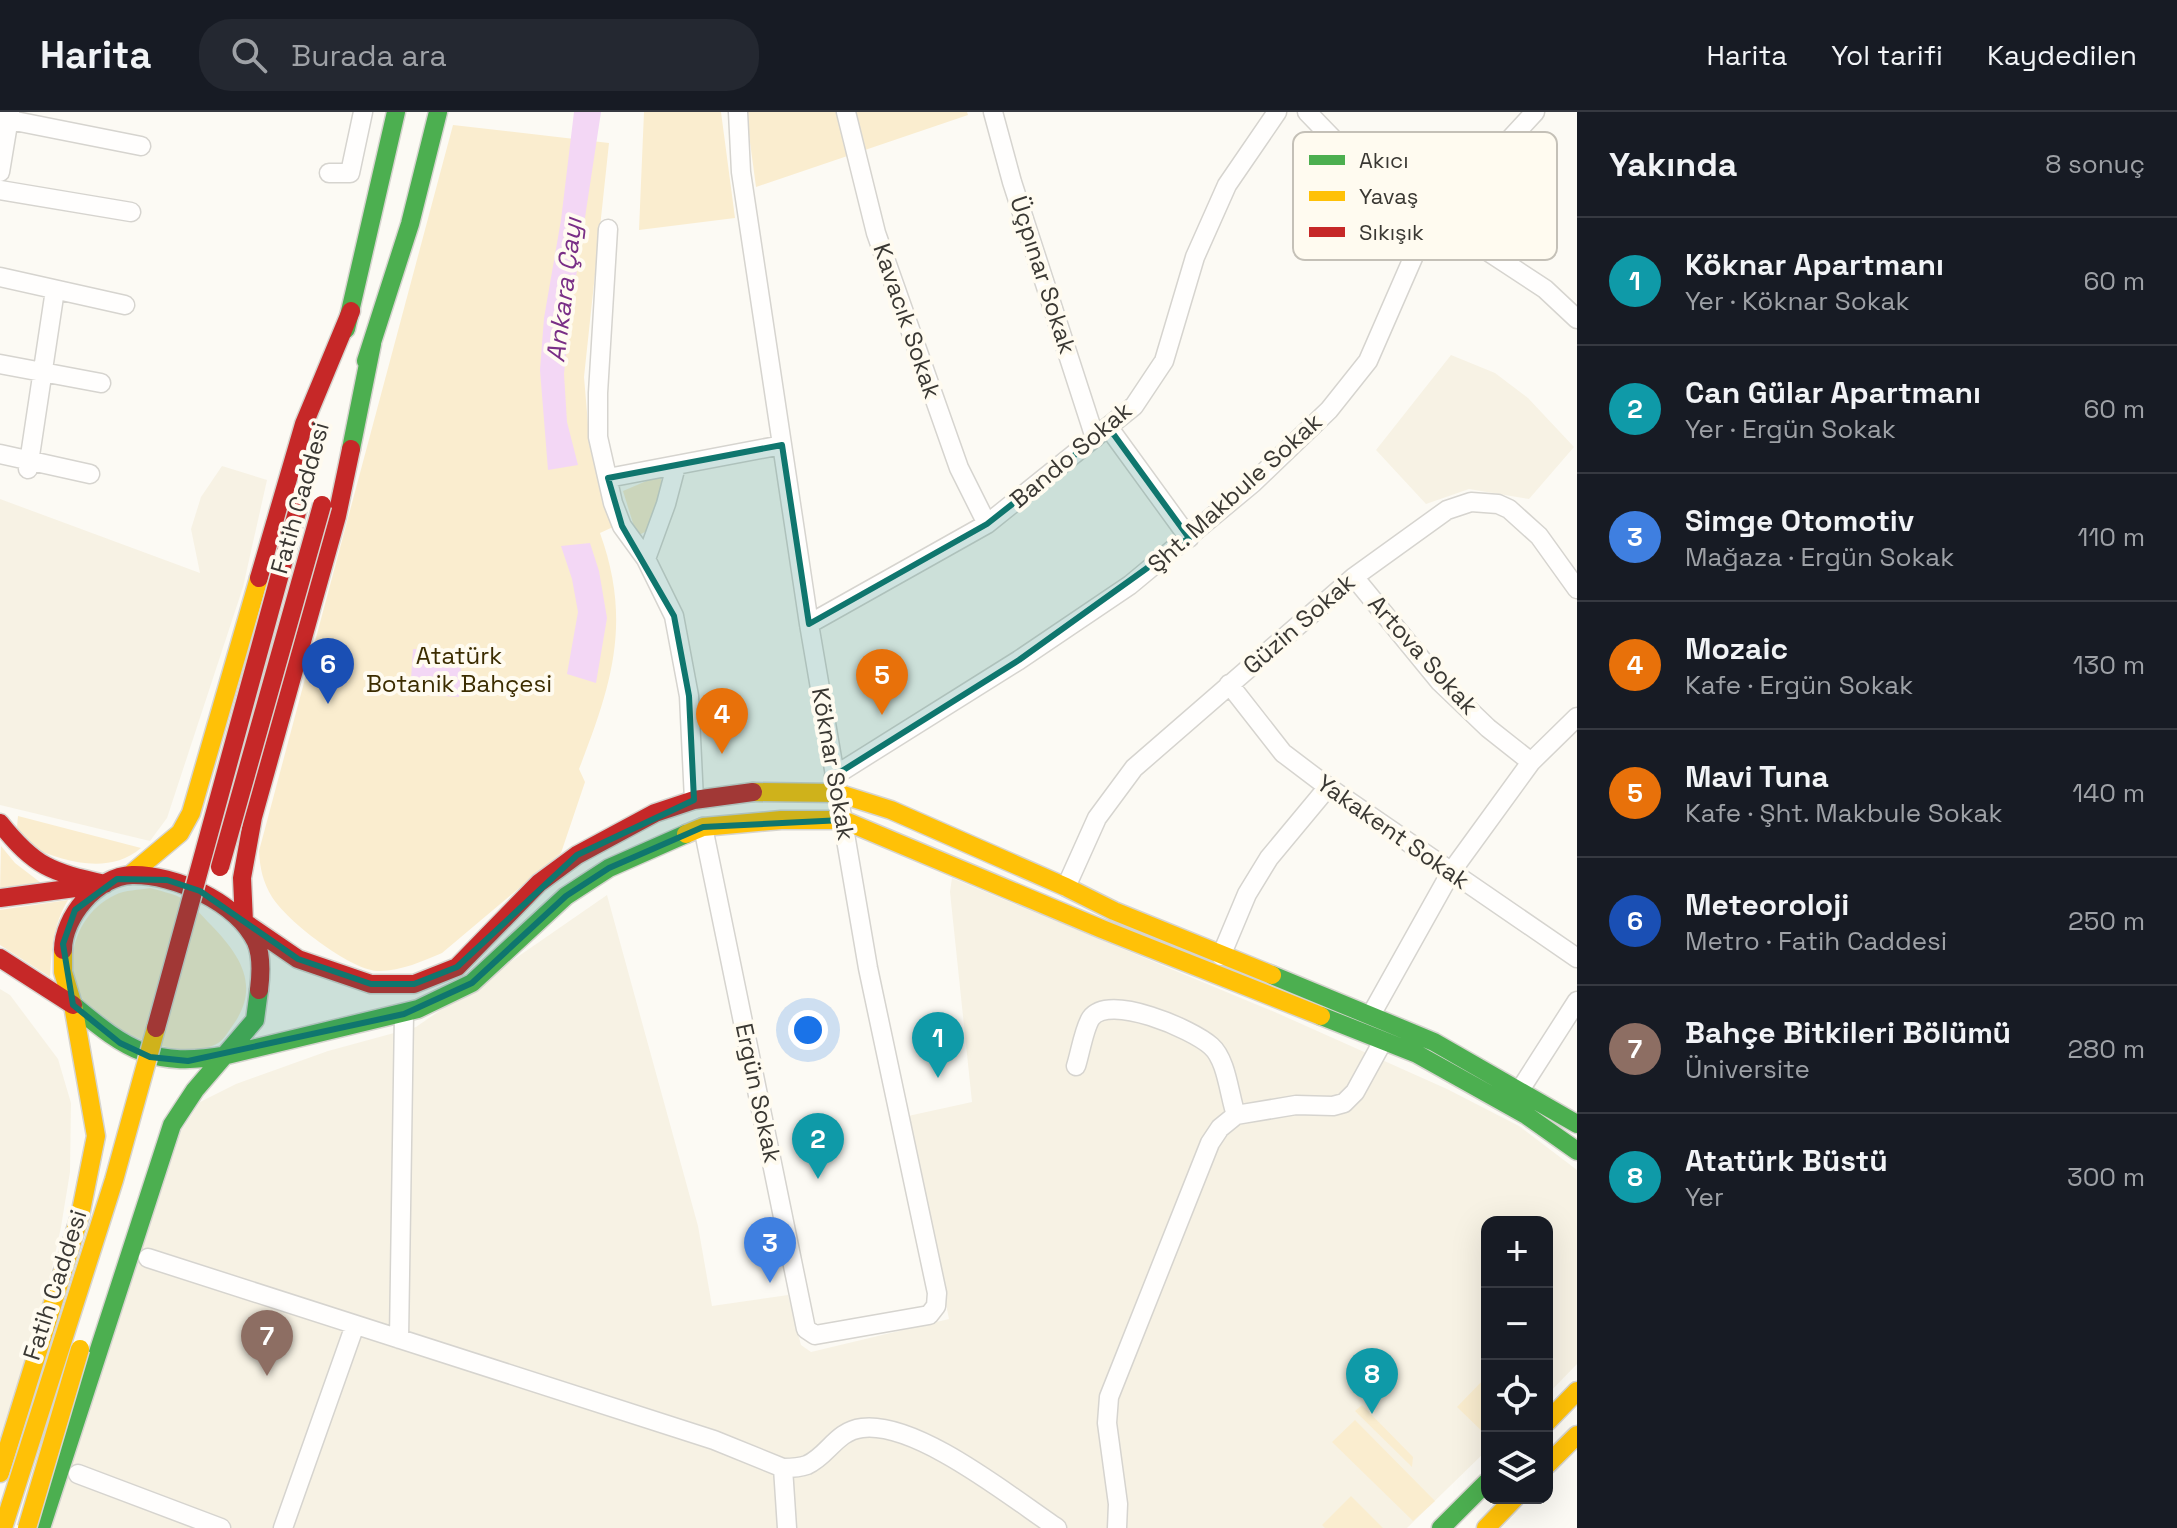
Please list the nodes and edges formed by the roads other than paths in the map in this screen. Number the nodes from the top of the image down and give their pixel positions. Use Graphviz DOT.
graph roads {
  1 [pos="363,112"];
  2 [pos="396,112"];
  3 [pos="438,112"];
  4 [pos="738,112"];
  5 [pos="846,112"];
  6 [pos="993,112"];
  7 [pos="1277,112"];
  8 [pos="1307,112"];
  9 [pos="1535,112"];
  10 [pos="6,117"];
  11 [pos="1326,132"];
  12 [pos="1517,132"];
  13 [pos="141,146"];
  14 [pos="0,172"];
  15 [pos="329,173"];
  16 [pos="0,190"];
  17 [pos="131,212"];
  18 [pos="608,229"];
  19 [pos="1412,260"];
  20 [pos="1501,260"];
  21 [pos="0,277"];
  22 [pos="55,290"];
  23 [pos="125,305"];
  24 [pos="1573,308"];
  25 [pos="351,311"];
  26 [pos="372,344"];
  27 [pos="0,364"];
  28 [pos="44,372"];
  29 [pos="101,383"];
  30 [pos="1102,433"];
  31 [pos="782,445"];
  32 [pos="0,454"];
  33 [pos="28,464"];
  34 [pos="676,466"];
  35 [pos="90,474"];
  36 [pos="608,478"];
  37 [pos="987,524"];
  38 [pos="1189,538"];
  39 [pos="646,559"];
  40 [pos="1354,577"];
  41 [pos="1577,589"];
  42 [pos="809,624"];
  43 [pos="1229,684"];
  44 [pos="1577,717"];
  45 [pos="1531,762"];
  46 [pos="836,784"];
  47 [pos="1328,787"];
  48 [pos="694,800"];
  49 [pos="843,820"];
  50 [pos="0,823"];
  51 [pos="703,827"];
  52 [pos="1451,872"];
  53 [pos="130,875"];
  54 [pos="105,884"];
  55 [pos="1066,887"];
  56 [pos="0,898"];
  57 [pos="207,914"];
  58 [pos="244,922"];
  59 [pos="1221,956"];
  60 [pos="0,958"];
  61 [pos="1577,958"];
  62 [pos="1577,1001"];
  63 [pos="73,1005"];
  64 [pos="181,1005"];
  65 [pos="404,1014"];
  66 [pos="1371,1015"];
  67 [pos="1383,1041"];
  68 [pos="227,1055"];
  69 [pos="1076,1066"];
  70 [pos="1520,1090"];
  71 [pos="1236,1115"];
  72 [pos="1577,1124"];
  73 [pos="1577,1151"];
  74 [pos="148,1258"];
  75 [pos="355,1325"];
  76 [pos="836,1331"];
  77 [pos="399,1339"];
  78 [pos="1577,1391"];
  79 [pos="1553,1416"];
  80 [pos="1574,1443"];
  81 [pos="1553,1460"];
  82 [pos="783,1468"];
  83 [pos="0,1473"];
  84 [pos="78,1474"];
  85 [pos="1481,1488"];
  86 [pos="1509,1504"];
  87 [pos="3,1528"];
  88 [pos="27,1528"];
  89 [pos="41,1528"];
  90 [pos="221,1528"];
  91 [pos="283,1528"];
  92 [pos="787,1528"];
  93 [pos="1057,1528"];
  94 [pos="1117,1528"];
  95 [pos="1441,1528"];
  96 [pos="1486,1528"];
  1 -- 15 [label="street"];
  2 -- 25 [label="main road, Fatih Caddesi"];
  3 -- 26 [label="main road, Fatih Caddesi"];
  4 -- 31 [label="street, Köknar Sokak"];
  5 -- 37 [label="street, Kavacık Sokak"];
  6 -- 30 [label="street, Üçpınar Sokak"];
  7 -- 30 [label="street, Bando Sokak"];
  8 -- 11 [label="street"];
  9 -- 12 [label="street, Şht. Makbule Sokak"];
  10 -- 13 [label="street"];
  10 -- 14 [label="street"];
  16 -- 17 [label="street"];
  18 -- 36 [label="street"];
  19 -- 38 [label="street, Şht. Makbule Sokak"];
  20 -- 24 [label="street"];
  21 -- 22 [label="street"];
  22 -- 23 [label="street"];
  22 -- 28 [label="street"];
  25 -- 53 [label="main road"];
  25 -- 87 [label="main road, Fatih Caddesi, bridge"];
  26 -- 57 [label="main road, Fatih Caddesi, bridge"];
  26 -- 58 [label="main road"];
  27 -- 28 [label="street"];
  28 -- 29 [label="street"];
  28 -- 33 [label="street"];
  30 -- 37 [label="street, Bando Sokak"];
  30 -- 38 [label="street, Üçpınar Sokak"];
  31 -- 34 [label="street"];
  31 -- 42 [label="street, Köknar Sokak"];
  32 -- 33 [label="street"];
  33 -- 35 [label="street"];
  34 -- 36 [label="street"];
  34 -- 39 [label="street"];
  36 -- 39 [label="street"];
  37 -- 42 [label="street, Bando Sokak"];
  38 -- 46 [label="street, Şht. Makbule Sokak"];
  39 -- 48 [label="street"];
  40 -- 41 [label="street, Güzin Sokak"];
  40 -- 43 [label="street, Güzin Sokak"];
  40 -- 45 [label="street, Artova Sokak"];
  42 -- 46 [label="street, Köknar Sokak"];
  43 -- 47 [label="street, Yakakent Sokak"];
  43 -- 55 [label="street, Güzin Sokak"];
  44 -- 45 [label="street"];
  45 -- 52 [label="street"];
  46 -- 48 [label="main road"];
  46 -- 49 [label="street, Köknar Sokak"];
  46 -- 55 [label="main road"];
  47 -- 52 [label="street, Yakakent Sokak"];
  47 -- 59 [label="street"];
  48 -- 58 [label="main road"];
  49 -- 51 [label="main road"];
  49 -- 67 [label="main road"];
  49 -- 76 [label="street, Köknar Sokak"];
  50 -- 54 [label="main road"];
  51 -- 65 [label="main road"];
  51 -- 76 [label="street, Ergün Sokak"];
  52 -- 61 [label="street, Yakakent Sokak"];
  52 -- 66 [label="street"];
  53 -- 54 [label="main road"];
  53 -- 58 [label="main road"];
  54 -- 56 [label="main road"];
  54 -- 63 [label="main road"];
  55 -- 59 [label="main road"];
  58 -- 68 [label="main road"];
  59 -- 66 [label="main road"];
  60 -- 63 [label="main road"];
  62 -- 70 [label="street"];
  63 -- 68 [label="main road"];
  63 -- 83 [label="main road"];
  64 -- 88 [label="main road, Fatih Caddesi, bridge"];
  65 -- 68 [label="main road"];
  65 -- 77 [label="street"];
  66 -- 70 [label="main road"];
  67 -- 71 [label="street"];
  67 -- 73 [label="main road"];
  68 -- 89 [label="main road"];
  69 -- 71 [label="street"];
  70 -- 72 [label="main road"];
  71 -- 94 [label="street"];
  74 -- 75 [label="street"];
  75 -- 77 [label="street"];
  75 -- 91 [label="street"];
  77 -- 82 [label="street"];
  78 -- 79 [label="main road"];
  80 -- 81 [label="main road"];
  82 -- 92 [label="street"];
  82 -- 93 [label="street"];
  84 -- 90 [label="street"];
  85 -- 95 [label="main road"];
  86 -- 96 [label="main road"];
}
